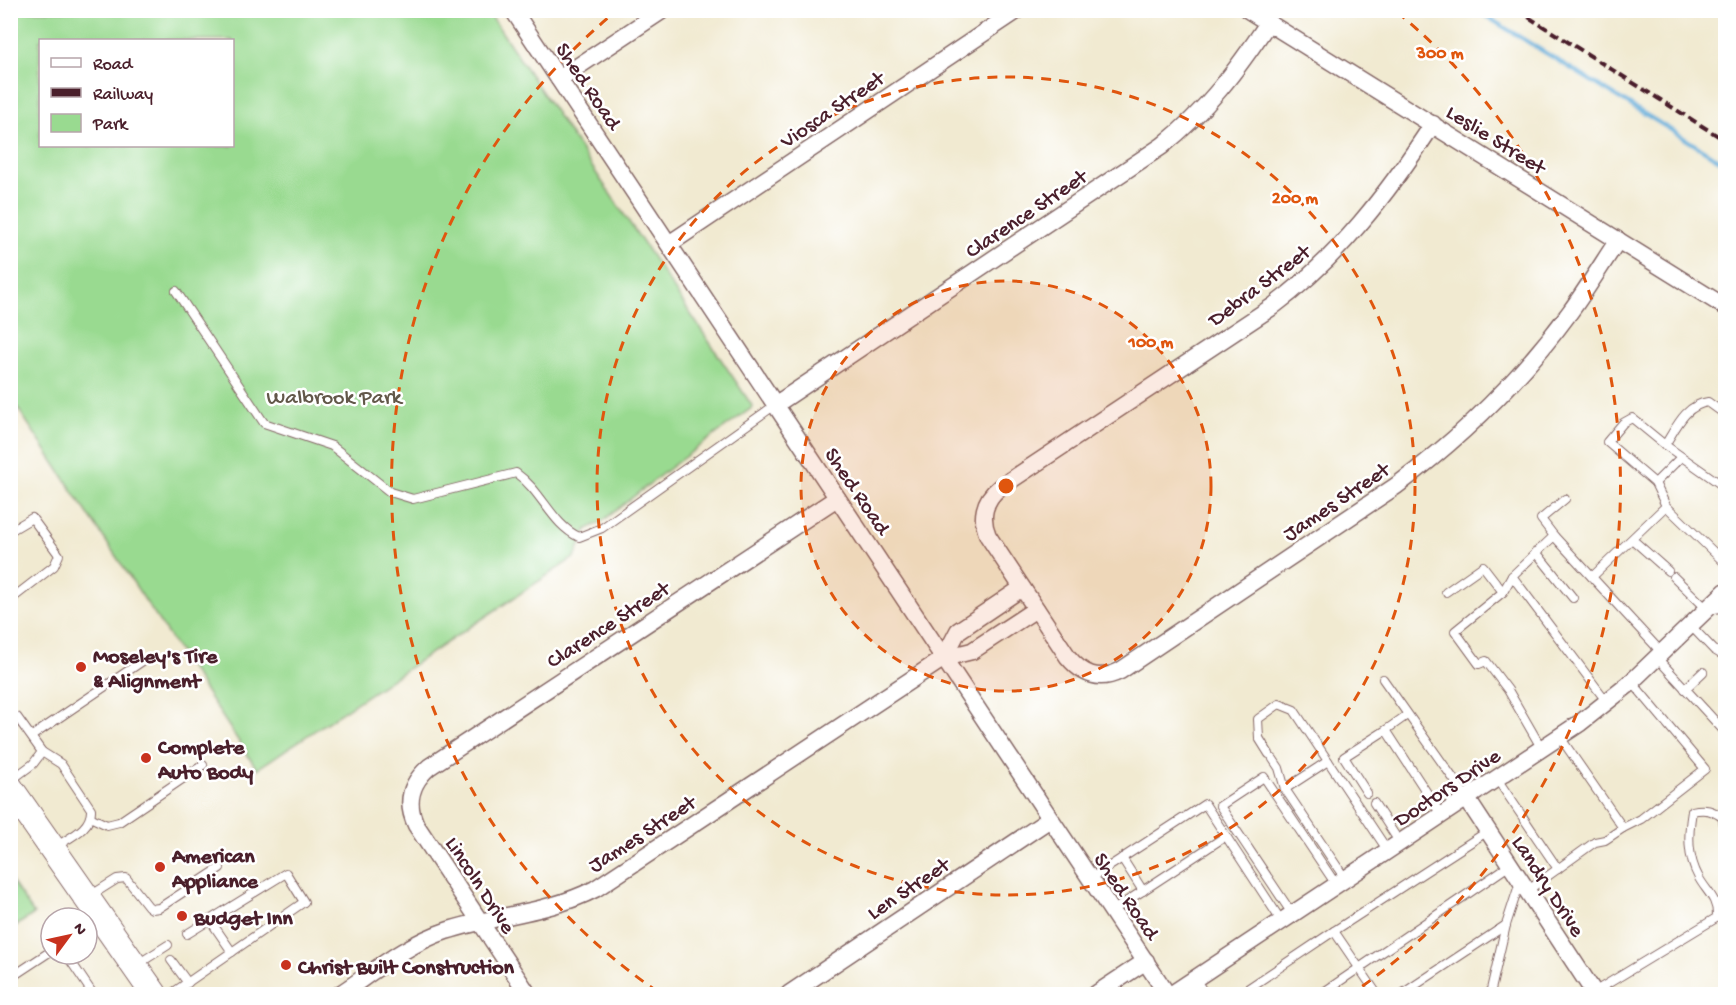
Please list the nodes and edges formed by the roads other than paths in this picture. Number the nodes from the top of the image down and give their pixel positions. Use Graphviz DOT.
graph roads {
  1 [pos="513,10"];
  2 [pos="663,10"];
  3 [pos="1018,10"];
  4 [pos="1248,10"];
  5 [pos="1268,23"];
  6 [pos="559,79"];
  7 [pos="1433,124"];
  8 [pos="1618,240"];
  9 [pos="669,244"];
  10 [pos="176,291"];
  11 [pos="1722,305"];
  12 [pos="775,405"];
  13 [pos="1725,415"];
  14 [pos="1665,445"];
  15 [pos="1681,457"];
  16 [pos="1655,483"];
  17 [pos="1725,488"];
  18 [pos="837,498"];
  19 [pos="1565,499"];
  20 [pos="1666,506"];
  21 [pos="10,531"];
  22 [pos="1554,536"];
  23 [pos="1633,540"];
  24 [pos="1536,552"];
  25 [pos="1725,564"];
  26 [pos="1512,576"];
  27 [pos="1592,577"];
  28 [pos="1446,591"];
  29 [pos="1725,591"];
  30 [pos="1503,592"];
  31 [pos="1029,598"];
  32 [pos="1574,598"];
  33 [pos="10,600"];
  34 [pos="1725,607"];
  35 [pos="1708,610"];
  36 [pos="1691,626"];
  37 [pos="1660,656"];
  38 [pos="1721,657"];
  39 [pos="944,658"];
  40 [pos="144,660"];
  41 [pos="1703,672"];
  42 [pos="1383,679"];
  43 [pos="1632,682"];
  44 [pos="1685,689"];
  45 [pos="1607,702"];
  46 [pos="1407,716"];
  47 [pos="10,717"];
  48 [pos="1386,730"];
  49 [pos="1725,733"];
  50 [pos="32,736"];
  51 [pos="1560,737"];
  52 [pos="1542,749"];
  53 [pos="42,752"];
  54 [pos="1344,757"];
  55 [pos="1330,763"];
  56 [pos="203,765"];
  57 [pos="1497,779"];
  58 [pos="10,781"];
  59 [pos="10,788"];
  60 [pos="1285,789"];
  61 [pos="1367,793"];
  62 [pos="411,794"];
  63 [pos="1467,799"];
  64 [pos="1374,803"];
  65 [pos="1442,816"];
  66 [pos="92,818"];
  67 [pos="1050,819"];
  68 [pos="1623,828"];
  69 [pos="1488,831"];
  70 [pos="1226,836"];
  71 [pos="1725,842"];
  72 [pos="1395,848"];
  73 [pos="52,849"];
  74 [pos="1122,858"];
  75 [pos="1510,865"];
  76 [pos="220,868"];
  77 [pos="1558,869"];
  78 [pos="1090,879"];
  79 [pos="1342,883"];
  80 [pos="1524,886"];
  81 [pos="1143,891"];
  82 [pos="87,897"];
  83 [pos="1112,911"];
  84 [pos="1721,914"];
  85 [pos="1287,919"];
  86 [pos="210,920"];
  87 [pos="480,922"];
  88 [pos="1506,925"];
  89 [pos="1334,932"];
  90 [pos="186,934"];
  91 [pos="168,945"];
  92 [pos="232,952"];
  93 [pos="39,959"];
  94 [pos="171,960"];
  95 [pos="1146,962"];
  96 [pos="74,966"];
  97 [pos="134,966"];
  98 [pos="1360,969"];
  99 [pos="10,978"];
  100 [pos="1195,980"];
  101 [pos="188,983"];
  102 [pos="1594,993"];
  103 [pos="93,994"];
  104 [pos="154,994"];
  105 [pos="171,994"];
  106 [pos="340,994"];
  107 [pos="528,994"];
  108 [pos="789,994"];
  109 [pos="1095,994"];
  110 [pos="1167,994"];
  111 [pos="1172,994"];
  112 [pos="1205,994"];
  113 [pos="1240,994"];
  114 [pos="1321,994"];
  115 [pos="1377,994"];
  116 [pos="1401,994"];
  117 [pos="1490,994"];
  1 -- 6 [label="street, Shed Road"];
  2 -- 6 [label="street"];
  3 -- 9 [label="street, Viosca Street"];
  4 -- 5 [label="street, Leslie Street"];
  5 -- 7 [label="street, Leslie Street"];
  5 -- 12 [label="street, Clarence Street"];
  6 -- 9 [label="street, Shed Road"];
  7 -- 8 [label="street, Leslie Street"];
  7 -- 31 [label="street, Debra Street"];
  8 -- 11 [label="street, Leslie Street"];
  8 -- 31 [label="street, James Street"];
  9 -- 12 [label="street, Shed Road"];
  10 -- 12 [label="lane"];
  12 -- 18 [label="street, Shed Road"];
  13 -- 14 [label="lane"];
  14 -- 15 [label="lane"];
  14 -- 16 [label="lane"];
  15 -- 16 [label="lane"];
  15 -- 17 [label="lane"];
  16 -- 20 [label="lane"];
  18 -- 39 [label="street, Shed Road"];
  18 -- 62 [label="street, Clarence Street"];
  19 -- 22 [label="lane"];
  20 -- 23 [label="lane"];
  20 -- 25 [label="lane"];
  21 -- 33 [label="lane"];
  22 -- 24 [label="lane"];
  22 -- 27 [label="lane"];
  23 -- 27 [label="lane"];
  23 -- 35 [label="lane"];
  24 -- 26 [label="lane"];
  24 -- 32 [label="lane"];
  26 -- 30 [label="lane"];
  26 -- 45 [label="lane"];
  27 -- 37 [label="lane"];
  28 -- 30 [label="lane"];
  29 -- 35 [label="street, Doctors Drive"];
  30 -- 52 [label="lane"];
  31 -- 39 [label="street, James Street"];
  31 -- 39 [label="street, James Street"];
  34 -- 35 [label="lane"];
  35 -- 36 [label="street, Doctors Drive"];
  36 -- 37 [label="street, Doctors Drive"];
  36 -- 38 [label="lane"];
  37 -- 43 [label="street, Doctors Drive"];
  37 -- 44 [label="lane"];
  39 -- 67 [label="street, Shed Road"];
  39 -- 87 [label="street, James Street"];
  40 -- 50 [label="lane"];
  41 -- 44 [label="lane"];
  42 -- 46 [label="lane"];
  43 -- 45 [label="street, Doctors Drive"];
  43 -- 68 [label="lane"];
  44 -- 49 [label="lane"];
  45 -- 51 [label="street, Doctors Drive"];
  46 -- 48 [label="lane"];
  46 -- 63 [label="lane"];
  47 -- 50 [label="lane"];
  48 -- 54 [label="lane"];
  48 -- 65 [label="lane"];
  50 -- 53 [label="lane"];
  51 -- 52 [label="street, Doctors Drive"];
  51 -- 68 [label="lane"];
  52 -- 57 [label="street, Doctors Drive"];
  53 -- 58 [label="lane"];
  53 -- 66 [label="lane"];
  54 -- 55 [label="lane"];
  54 -- 61 [label="lane"];
  55 -- 60 [label="lane"];
  55 -- 60 [label="lane"];
  55 -- 72 [label="lane"];
  56 -- 66 [label="lane"];
  57 -- 63 [label="street, Doctors Drive"];
  57 -- 77 [label="lane"];
  59 -- 73 [label="main road"];
  60 -- 79 [label="lane"];
  62 -- 87 [label="street, Lincoln Drive"];
  63 -- 65 [label="street, Doctors Drive"];
  63 -- 69 [label="street, Landry Drive"];
  64 -- 72 [label="lane"];
  65 -- 72 [label="street, Doctors Drive"];
  66 -- 73 [label="lane"];
  67 -- 78 [label="street, Shed Road"];
  67 -- 108 [label="street, Len Street"];
  68 -- 77 [label="lane"];
  69 -- 75 [label="street, Landry Drive"];
  69 -- 89 [label="lane"];
  70 -- 74 [label="lane"];
  70 -- 81 [label="lane"];
  70 -- 85 [label="lane"];
  71 -- 84 [label="lane"];
  72 -- 79 [label="street, Doctors Drive"];
  73 -- 82 [label="main road"];
  74 -- 78 [label="lane"];
  74 -- 81 [label="lane"];
  75 -- 80 [label="street, Landry Drive"];
  75 -- 98 [label="lane"];
  76 -- 82 [label="lane"];
  77 -- 80 [label="lane"];
  78 -- 83 [label="street, Shed Road"];
  79 -- 85 [label="street, Doctors Drive"];
  79 -- 85 [label="lane"];
  80 -- 88 [label="lane"];
  80 -- 102 [label="street, Landry Drive"];
  81 -- 83 [label="lane"];
  82 -- 97 [label="main road"];
  83 -- 95 [label="street, Shed Road"];
  84 -- 102 [label="lane"];
  85 -- 100 [label="street, Doctors Drive"];
  86 -- 90 [label="lane"];
  86 -- 92 [label="lane"];
  86 -- 92 [label="lane"];
  87 -- 106 [label="street, James Street"];
  87 -- 107 [label="street, Lincoln Drive"];
  88 -- 116 [label="lane"];
  88 -- 117 [label="lane"];
  89 -- 98 [label="lane"];
  89 -- 113 [label="lane"];
  91 -- 97 [label="lane"];
  92 -- 101 [label="lane"];
  93 -- 99 [label="lane"];
  94 -- 101 [label="lane"];
  95 -- 109 [label="street"];
  95 -- 110 [label="street, Shed Road"];
  96 -- 103 [label="lane"];
  97 -- 104 [label="main road"];
  98 -- 114 [label="lane"];
  98 -- 115 [label="lane"];
  100 -- 111 [label="street, Doctors Drive"];
  100 -- 112 [label="lane"];
  101 -- 105 [label="lane"];
}
